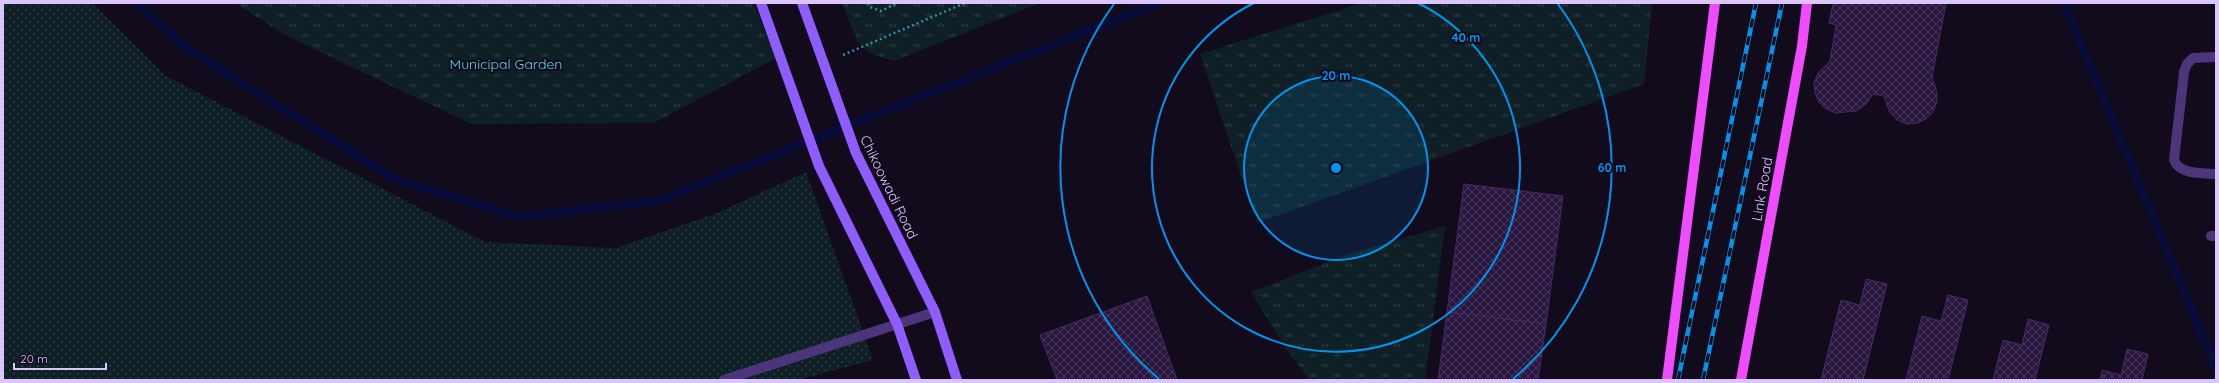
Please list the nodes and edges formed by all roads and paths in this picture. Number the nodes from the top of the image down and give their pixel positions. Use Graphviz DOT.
graph roads {
  1 [pos="761,3"];
  2 [pos="802,3"];
  3 [pos="868,3"];
  4 [pos="897,3"];
  5 [pos="964,3"];
  6 [pos="1715,3"];
  7 [pos="1807,3"];
  8 [pos="2216,57"];
  9 [pos="823,64"];
  10 [pos="2216,174"];
  11 [pos="935,312"];
  12 [pos="897,324"];
  13 [pos="724,380"];
  14 [pos="916,380"];
  15 [pos="957,380"];
  16 [pos="1667,380"];
  17 [pos="1741,380"];
  1 -- 12 [label="street"];
  2 -- 9 [label="street, Chikoowadi Road"];
  3 -- 4 [label="path"];
  5 -- 9 [label="path"];
  6 -- 16 [label="main road"];
  7 -- 17 [label="main road, Link Road"];
  8 -- 10 [label="street"];
  9 -- 11 [label="street, Chikoowadi Road"];
  11 -- 12 [label="street"];
  11 -- 15 [label="street, Chikoowadi Road"];
  12 -- 13 [label="street"];
  12 -- 14 [label="street"];
}
